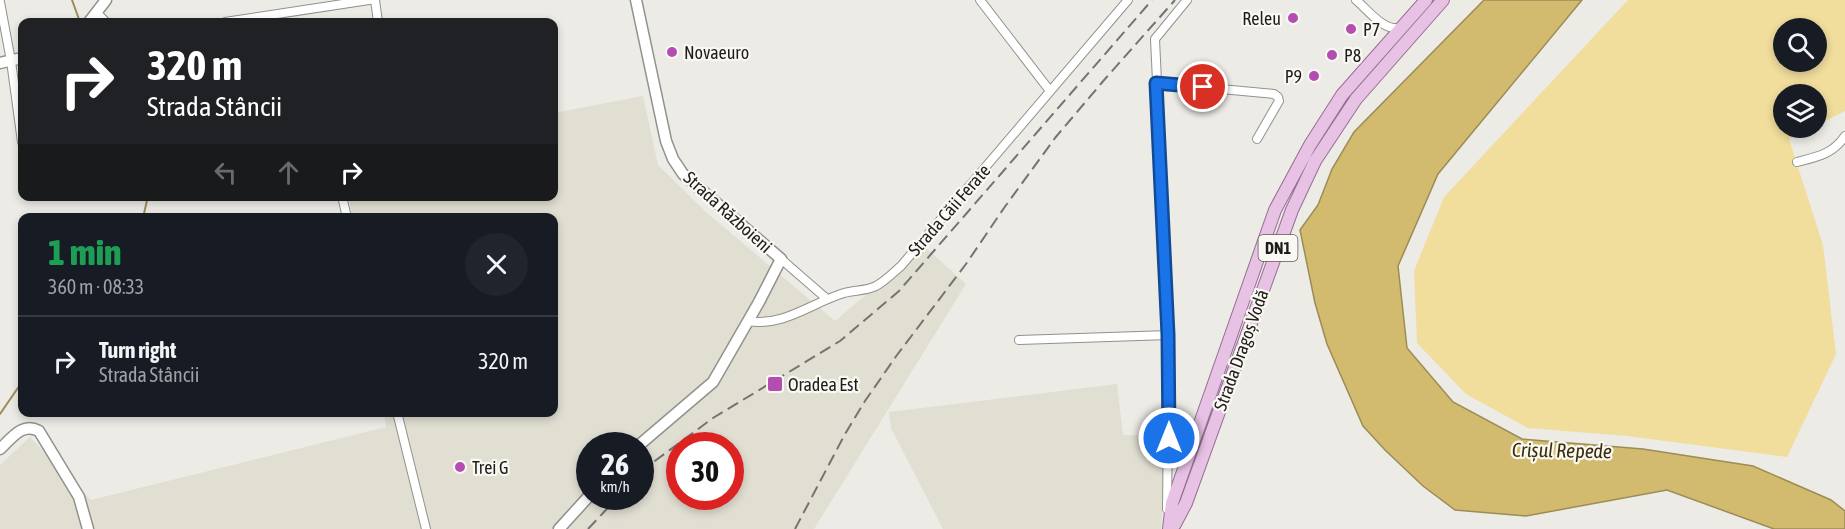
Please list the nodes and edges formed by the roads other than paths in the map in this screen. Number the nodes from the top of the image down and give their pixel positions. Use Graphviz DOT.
graph roads {
  1 [pos="106,0"];
  2 [pos="369,0"];
  3 [pos="375,0"];
  4 [pos="636,0"];
  5 [pos="980,0"];
  6 [pos="1128,0"];
  7 [pos="1187,0"];
  8 [pos="1356,0"];
  9 [pos="1426,0"];
  10 [pos="1443,0"];
  11 [pos="0,2"];
  12 [pos="97,13"];
  13 [pos="297,13"];
  14 [pos="93,18"];
  15 [pos="102,18"];
  16 [pos="257,18"];
  17 [pos="298,18"];
  18 [pos="377,18"];
  19 [pos="1381,23"];
  20 [pos="1402,28"];
  21 [pos="1389,42"];
  22 [pos="6,62"];
  23 [pos="1156,83"];
  24 [pos="1050,91"];
  25 [pos="18,122"];
  26 [pos="1845,136"];
  27 [pos="1257,139"];
  28 [pos="1797,162"];
  29 [pos="781,259"];
  30 [pos="827,299"];
  31 [pos="748,321"];
  32 [pos="1168,335"];
  33 [pos="1019,340"];
  34 [pos="398,417"];
  35 [pos="1206,428"];
  36 [pos="654,432"];
  37 [pos="1169,438"];
  38 [pos="1194,442"];
  39 [pos="0,449"];
  40 [pos="1186,503"];
  41 [pos="576,510"];
  42 [pos="88,529"];
  43 [pos="426,529"];
  44 [pos="559,529"];
  45 [pos="1169,529"];
  1 -- 12 [label="street"];
  2 -- 13 [label="street"];
  3 -- 18 [label="street"];
  4 -- 29 [label="street, Strada Războieni"];
  5 -- 24 [label="street"];
  6 -- 24 [label="street, Strada Căii Ferate"];
  7 -- 23 [label="street"];
  8 -- 19 [label="street"];
  9 -- 20 [label="main road, Strada Dragoș Vodă / DN1"];
  10 -- 35 [label="main road, Strada Dragoș Vodă / DN1"];
  11 -- 22 [label="street"];
  12 -- 14 [label="street"];
  12 -- 15 [label="street"];
  13 -- 16 [label="street"];
  13 -- 17 [label="street"];
  19 -- 20 [label="street"];
  19 -- 21 [label="street"];
  20 -- 21 [label="main road, Strada Dragoș Vodă / DN1"];
  21 -- 35 [label="main road, Strada Dragoș Vodă / DN1"];
  22 -- 25 [label="street"];
  23 -- 27 [label="street"];
  23 -- 32 [label="street"];
  24 -- 30 [label="street, Strada Căii Ferate"];
  26 -- 28 [label="street"];
  29 -- 30 [label="street, Strada Războieni"];
  29 -- 31 [label="street"];
  30 -- 31 [label="street, Strada Căii Ferate"];
  31 -- 36 [label="street"];
  32 -- 33 [label="street"];
  32 -- 37 [label="street"];
  34 -- 43 [label="street"];
  35 -- 38 [label="main road, Strada Dragoș Vodă / DN1"];
  35 -- 40 [label="main road, Strada Dragoș Vodă / DN1"];
  37 -- 38 [label="street"];
  37 -- 45 [label="street"];
  38 -- 40 [label="main road"];
  38 -- 45 [label="main road, Strada Dragoș Vodă / DN1"];
  39 -- 42 [label="street"];
  40 -- 45 [label="main road, Strada Dragoș Vodă / DN1"];
  41 -- 44 [label="street"];
}
